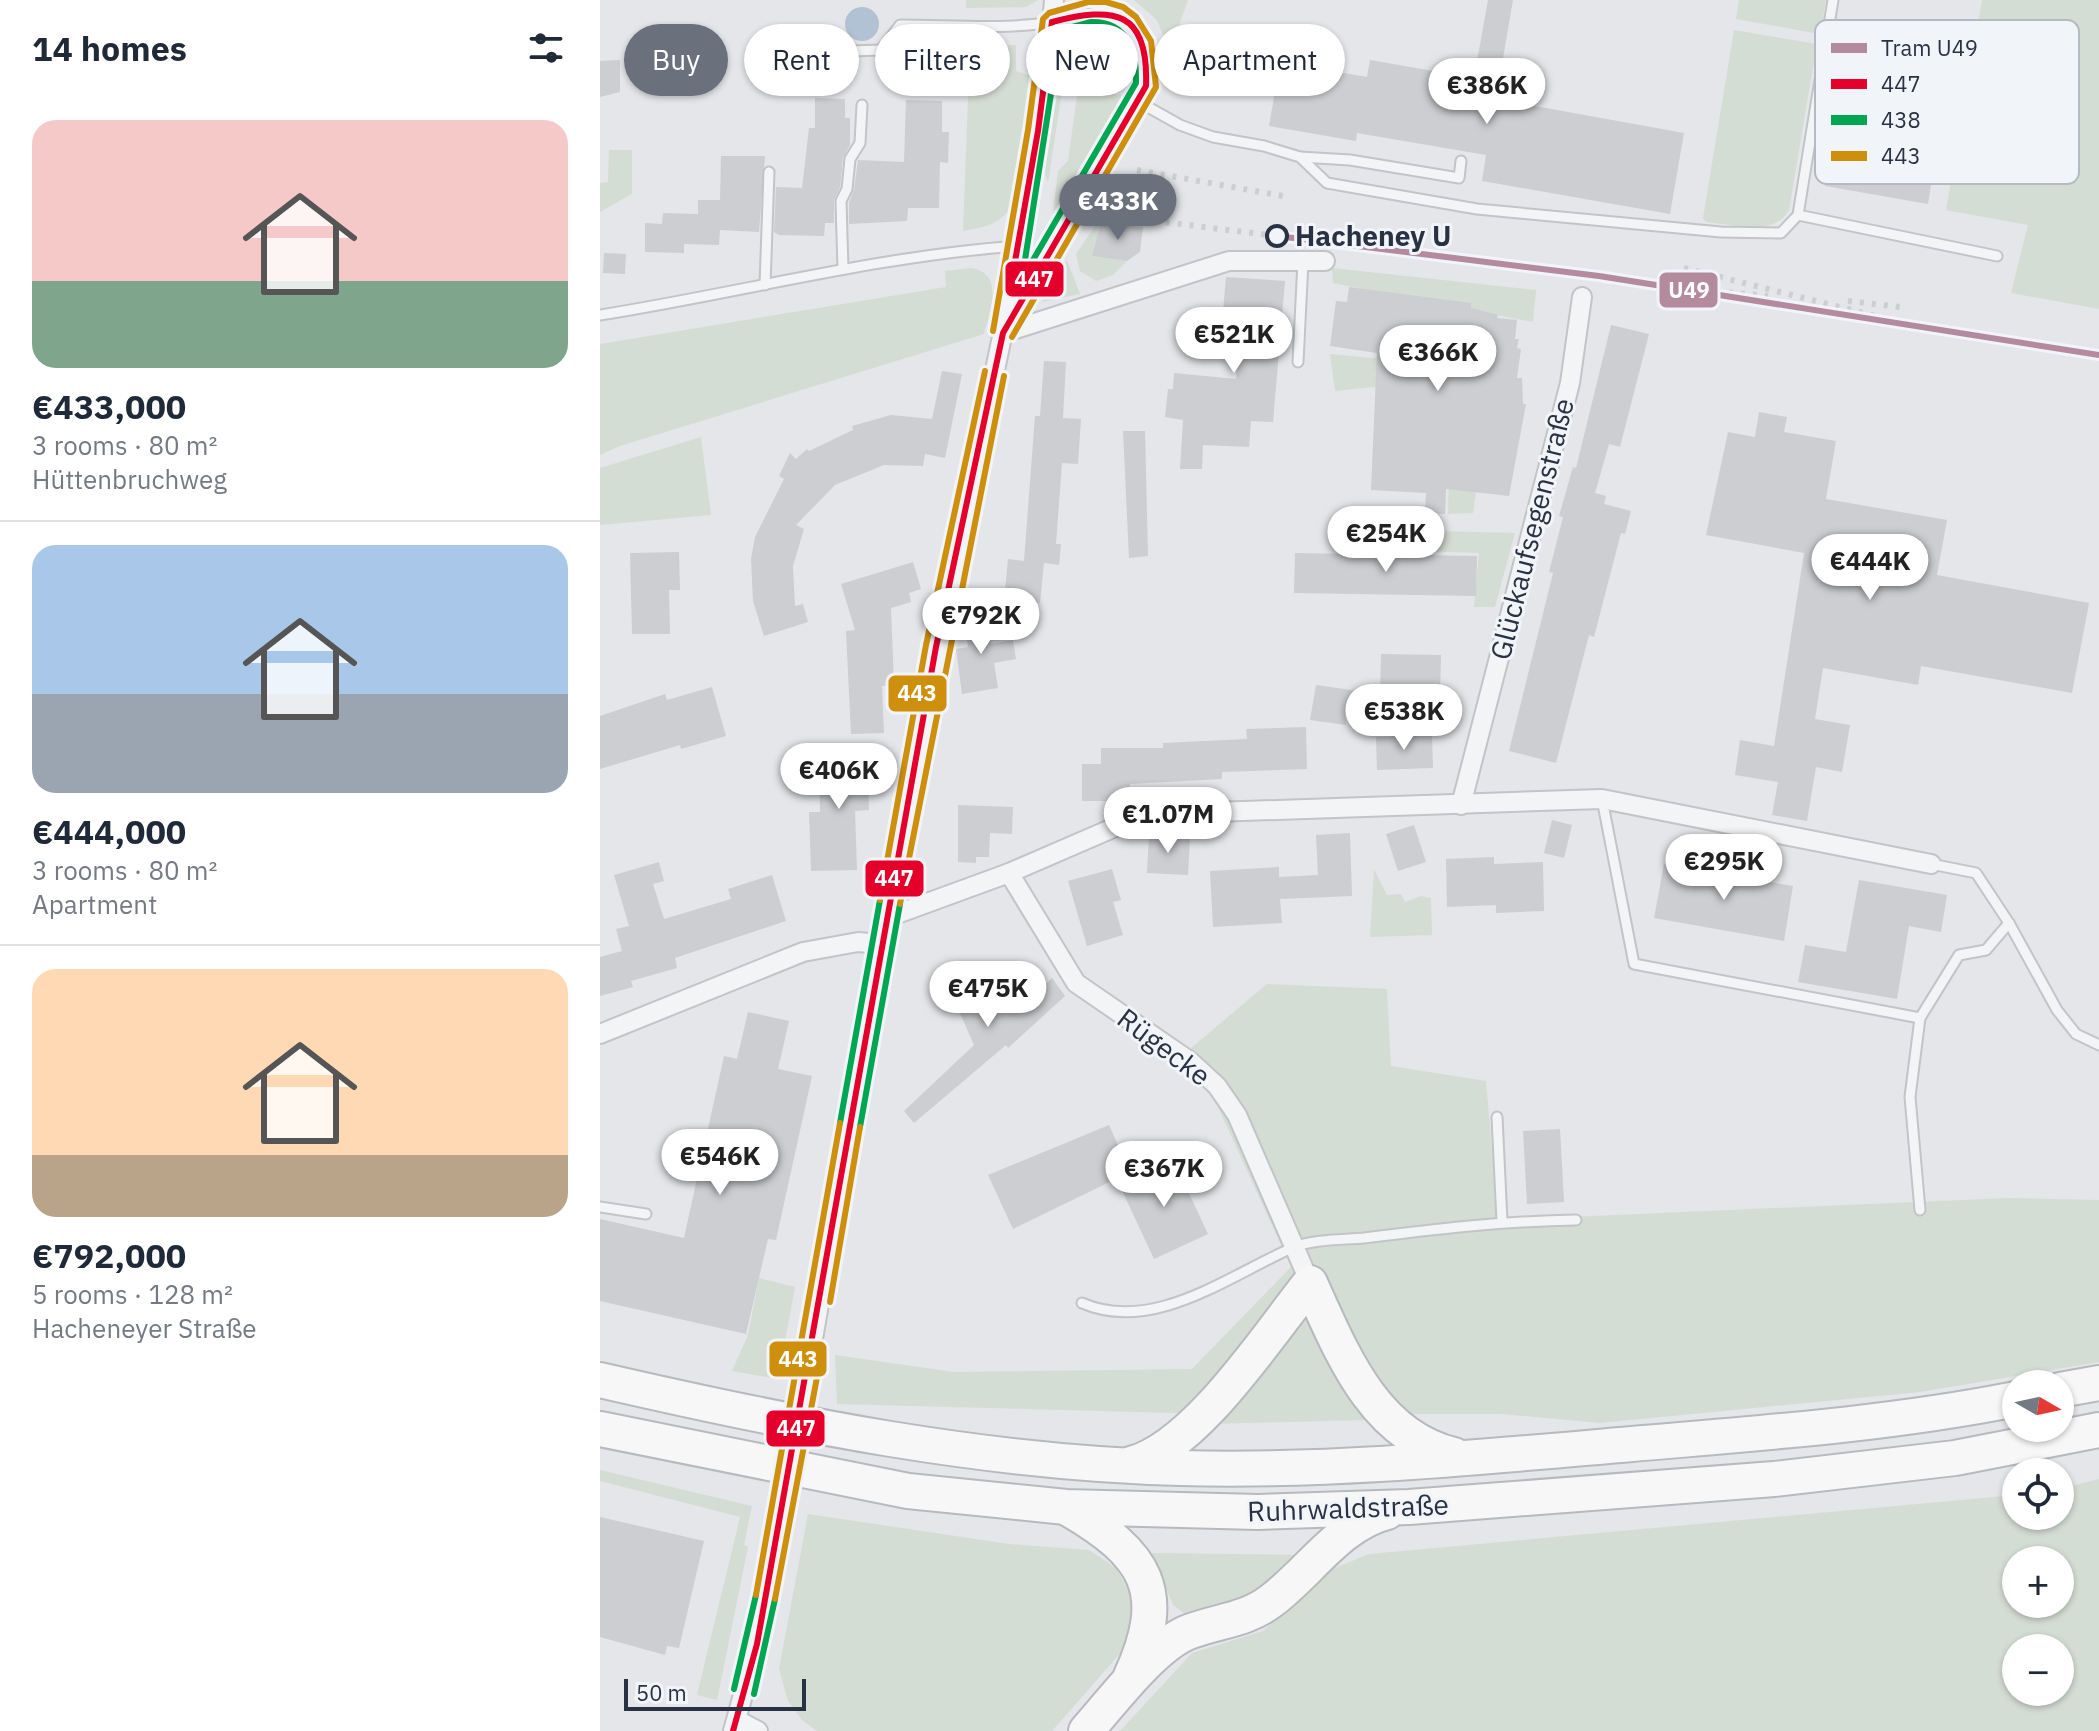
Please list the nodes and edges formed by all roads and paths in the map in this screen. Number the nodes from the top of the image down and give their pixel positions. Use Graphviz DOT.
graph roads {
  1 [pos="1054,0"];
  2 [pos="1833,0"];
  3 [pos="1830,20"];
  4 [pos="1052,22"];
  5 [pos="859,51"];
  6 [pos="1139,102"];
  7 [pos="862,105"];
  8 [pos="1815,108"];
  9 [pos="1300,157"];
  10 [pos="1461,161"];
  11 [pos="769,172"];
  12 [pos="1798,215"];
  13 [pos="1018,246"];
  14 [pos="1997,256"];
  15 [pos="1303,261"];
  16 [pos="1325,261"];
  17 [pos="843,269"];
  18 [pos="765,285"];
  19 [pos="1582,297"];
  20 [pos="600,315"];
  21 [pos="1003,333"];
  22 [pos="1298,362"];
  23 [pos="1602,799"];
  24 [pos="1461,805"];
  25 [pos="1931,864"];
  26 [pos="1009,873"];
  27 [pos="886,918"];
  28 [pos="2009,923"];
  29 [pos="882,944"];
  30 [pos="1920,1018"];
  31 [pos="600,1034"];
  32 [pos="2099,1045"];
  33 [pos="1497,1117"];
  34 [pos="600,1207"];
  35 [pos="1920,1210"];
  36 [pos="646,1214"];
  37 [pos="1576,1220"];
  38 [pos="1502,1221"];
  39 [pos="1296,1246"];
  40 [pos="1310,1283"];
  41 [pos="1082,1303"];
  42 [pos="600,1380"];
  43 [pos="2099,1383"];
  44 [pos="2074,1387"];
  45 [pos="2002,1402"];
  46 [pos="600,1429"];
  47 [pos="2099,1430"];
  48 [pos="1474,1458"];
  49 [pos="1125,1465"];
  50 [pos="1066,1507"];
  51 [pos="1409,1507"];
  52 [pos="1126,1687"];
  53 [pos="735,1725"];
  54 [pos="758,1731"];
  55 [pos="1086,1731"];
  1 -- 4 [label="street"];
  2 -- 3 [label="lane"];
  4 -- 5 [label="lane"];
  4 -- 6 [label="lane"];
  4 -- 13 [label="street"];
  6 -- 9 [label="lane"];
  6 -- 21 [label="lane"];
  7 -- 17 [label="lane"];
  8 -- 12 [label="lane"];
  9 -- 10 [label="lane"];
  9 -- 12 [label="lane"];
  11 -- 18 [label="lane"];
  12 -- 14 [label="lane"];
  13 -- 17 [label="lane"];
  13 -- 21 [label="street"];
  15 -- 16 [label="street"];
  15 -- 21 [label="street"];
  15 -- 22 [label="lane"];
  17 -- 18 [label="lane"];
  18 -- 20 [label="lane"];
  19 -- 24 [label="street, Glückaufsegenstraße"];
  21 -- 27 [label="street"];
  23 -- 24 [label="street"];
  23 -- 25 [label="street"];
  23 -- 30 [label="lane"];
  24 -- 26 [label="street"];
  25 -- 28 [label="lane"];
  26 -- 27 [label="street"];
  26 -- 39 [label="street, Rügecke"];
  27 -- 29 [label="street"];
  28 -- 30 [label="lane"];
  28 -- 32 [label="lane"];
  29 -- 31 [label="street"];
  29 -- 53 [label="street, bridge"];
  30 -- 35 [label="lane"];
  33 -- 38 [label="lane"];
  34 -- 36 [label="lane"];
  37 -- 38 [label="lane"];
  38 -- 39 [label="lane"];
  39 -- 40 [label="street, Rügecke"];
  39 -- 41 [label="lane"];
  40 -- 48 [label="highway"];
  40 -- 49 [label="highway"];
  42 -- 49 [label="highway, Ruhrwaldstraße"];
  43 -- 44 [label="highway"];
  45 -- 48 [label="highway, Ruhrwaldstraße"];
  46 -- 50 [label="highway, Ruhrwaldstraße"];
  47 -- 51 [label="highway, Ruhrwaldstraße"];
  48 -- 49 [label="highway, Ruhrwaldstraße"];
  50 -- 51 [label="highway, Ruhrwaldstraße"];
  50 -- 52 [label="highway"];
  51 -- 52 [label="highway"];
  52 -- 55 [label="highway"];
  53 -- 54 [label="street"];
}
